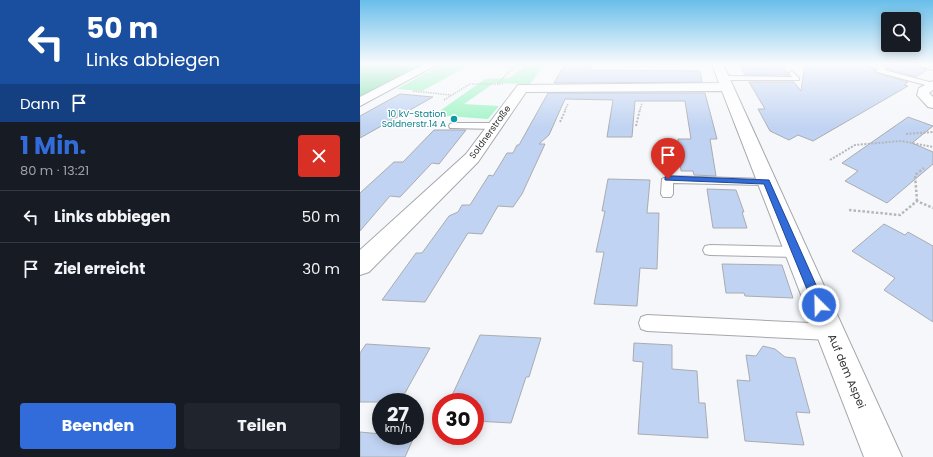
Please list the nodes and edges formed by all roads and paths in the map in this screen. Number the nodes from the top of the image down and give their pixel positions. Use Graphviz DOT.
graph roads {
  1 [pos="392,85"];
  2 [pos="468,85"];
  3 [pos="665,85"];
  4 [pos="729,85"];
  5 [pos="933,85"];
  6 [pos="645,88"];
  7 [pos="406,91"];
  8 [pos="452,95"];
  9 [pos="444,100"];
  10 [pos="360,102"];
  11 [pos="933,104"];
  12 [pos="453,126"];
  13 [pos="495,126"];
  14 [pos="636,126"];
  15 [pos="933,132"];
  16 [pos="906,134"];
  17 [pos="933,148"];
  18 [pos="830,160"];
  19 [pos="924,168"];
  20 [pos="767,182"];
  21 [pos="667,194"];
  22 [pos="917,201"];
  23 [pos="933,208"];
  24 [pos="849,210"];
  25 [pos="710,250"];
  26 [pos="797,252"];
  27 [pos="360,265"];
  28 [pos="648,323"];
  29 [pos="830,332"];
  30 [pos="883,457"];
  1 -- 10 [label="street"];
  2 -- 8 [label="path"];
  3 -- 6 [label="street, Soldnerstraße"];
  4 -- 20 [label="street, Auf dem Aspei"];
  5 -- 11 [label="street"];
  6 -- 13 [label="street, Soldnerstraße"];
  6 -- 14 [label="path"];
  7 -- 8 [label="path"];
  8 -- 9 [label="path"];
  12 -- 13 [label="lane"];
  13 -- 27 [label="street, Soldnerstraße"];
  15 -- 16 [label="path"];
  17 -- 18 [label="path"];
  19 -- 22 [label="path"];
  20 -- 21 [label="lane"];
  20 -- 26 [label="street, Auf dem Aspei"];
  22 -- 23 [label="path"];
  22 -- 24 [label="path"];
  25 -- 26 [label="lane"];
  26 -- 29 [label="street, Auf dem Aspei"];
  28 -- 29 [label="lane"];
  29 -- 30 [label="street, Auf dem Aspei"];
}
